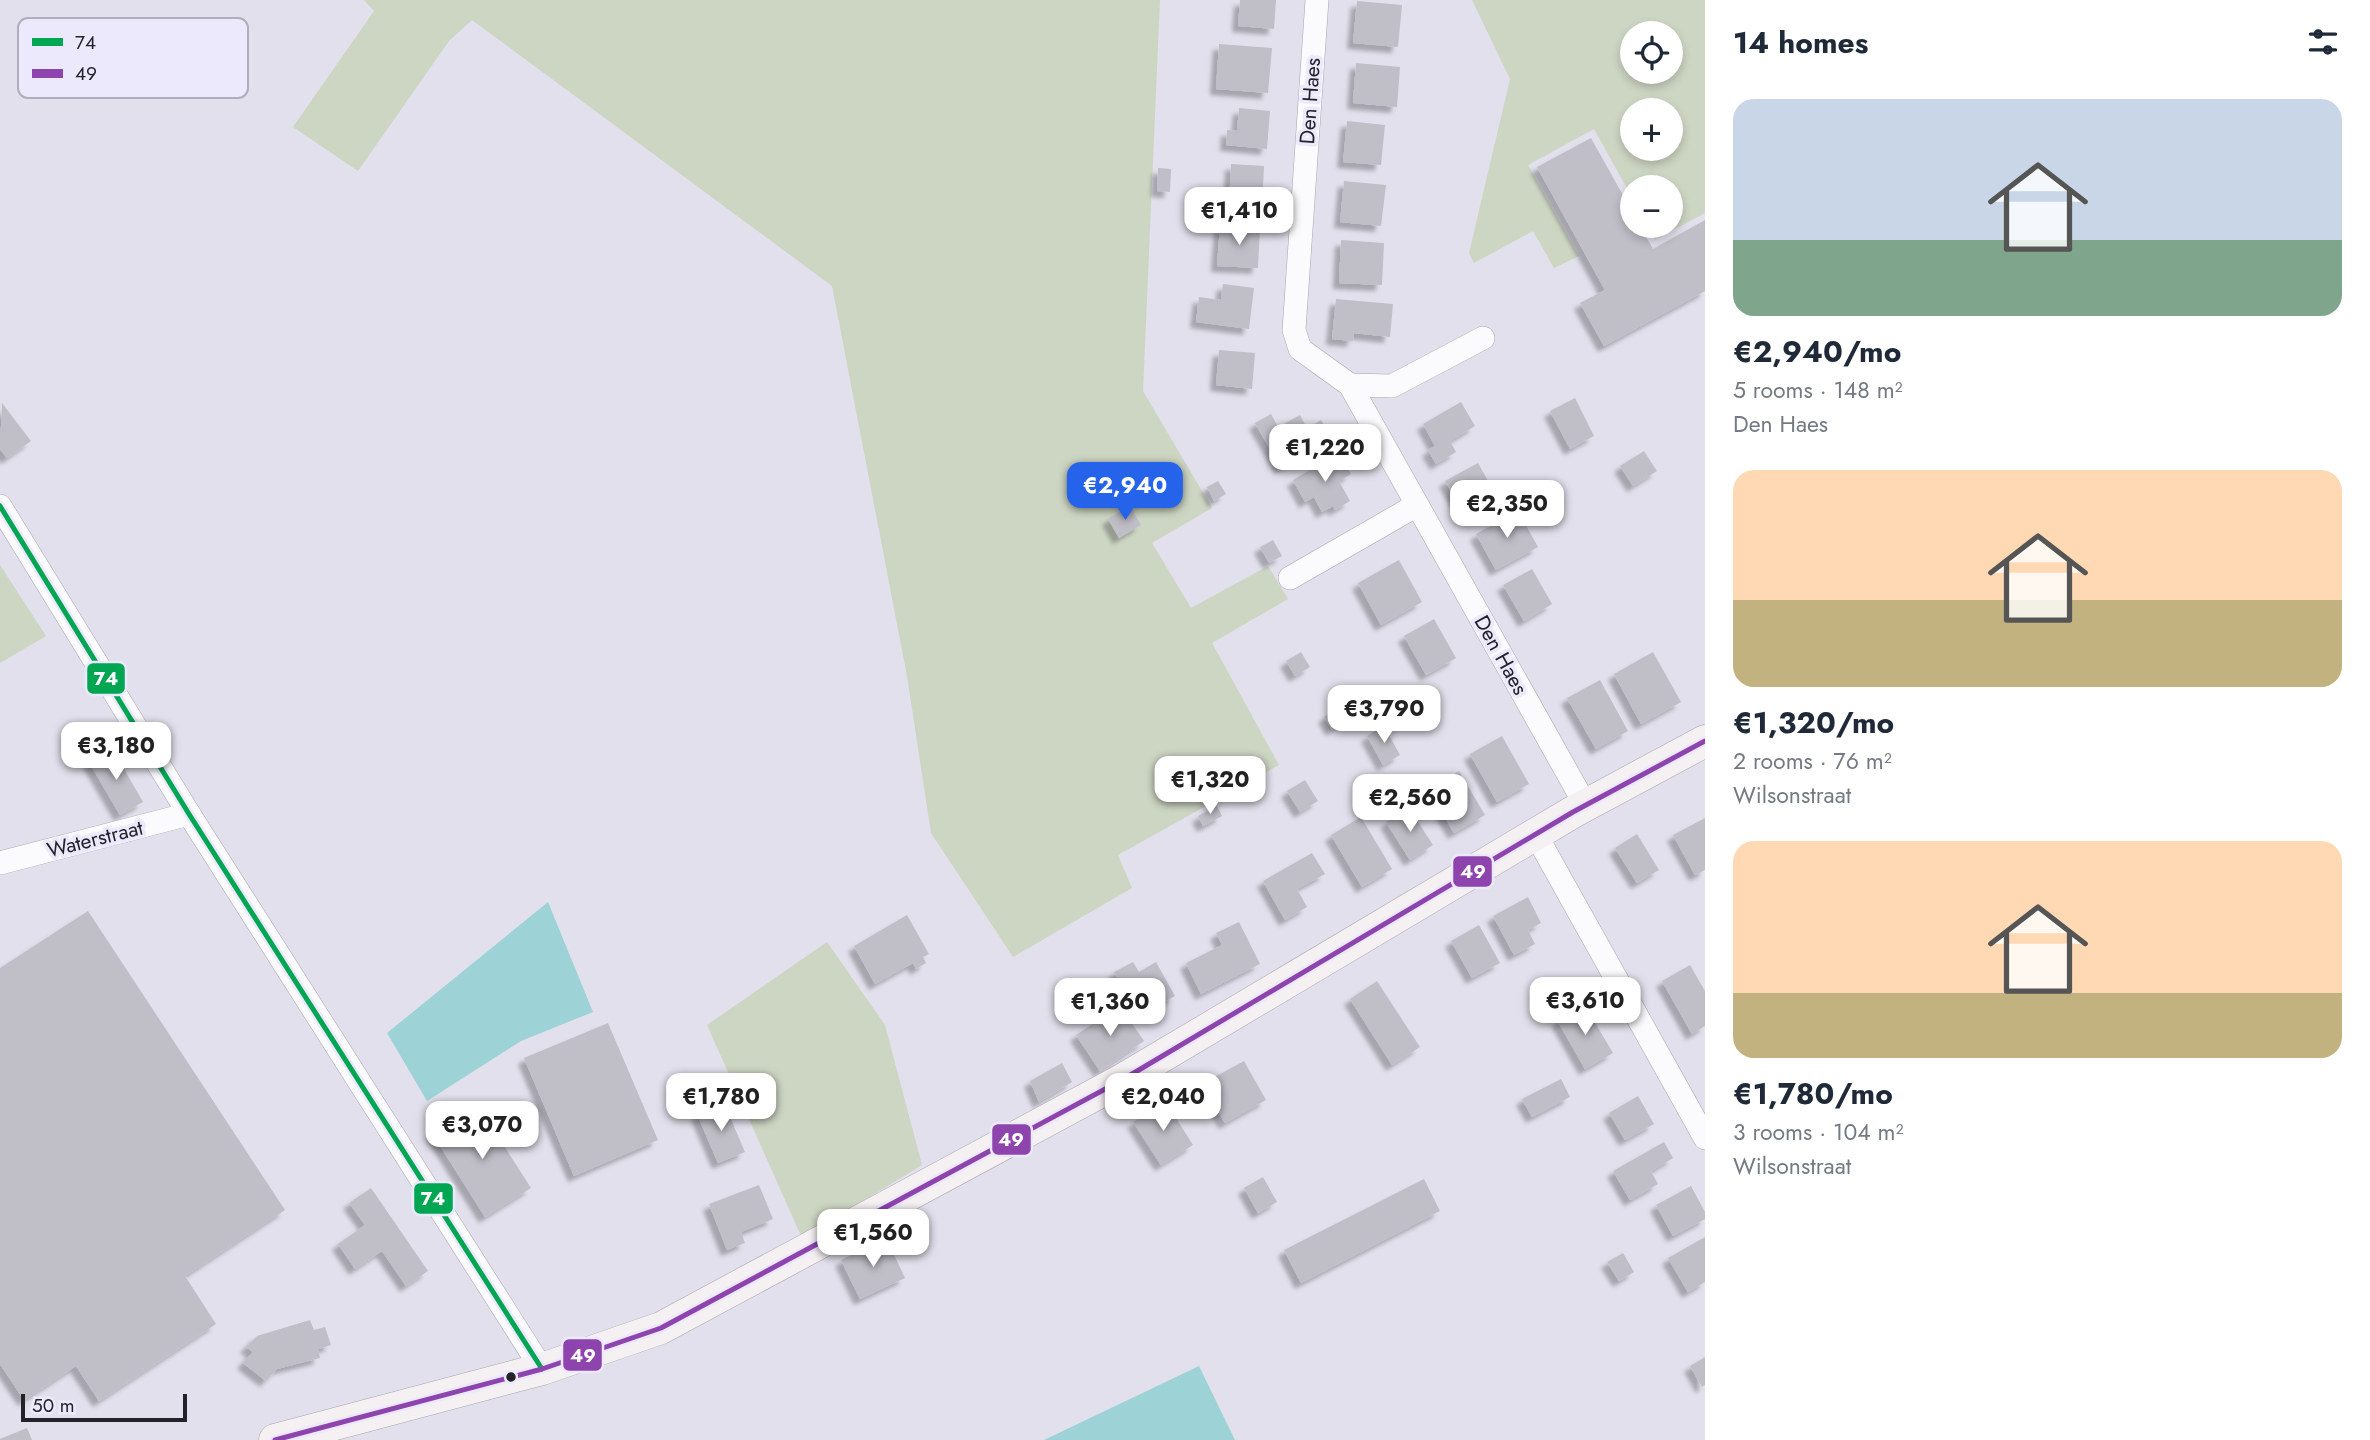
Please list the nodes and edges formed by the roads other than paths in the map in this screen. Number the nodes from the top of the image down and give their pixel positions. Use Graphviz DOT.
graph roads {
  1 [pos="1317,0"];
  2 [pos="1483,338"];
  3 [pos="1350,385"];
  4 [pos="1417,505"];
  5 [pos="0,506"];
  6 [pos="1290,579"];
  7 [pos="1705,741"];
  8 [pos="1586,806"];
  9 [pos="189,814"];
  10 [pos="1536,835"];
  11 [pos="0,863"];
  12 [pos="1705,1138"];
  13 [pos="541,1369"];
  14 [pos="275,1440"];
  1 -- 3 [label="street, Den Haes"];
  2 -- 3 [label="street"];
  3 -- 4 [label="street, Den Haes"];
  4 -- 6 [label="street"];
  4 -- 8 [label="street, Den Haes"];
  5 -- 9 [label="street"];
  7 -- 8 [label="street"];
  8 -- 10 [label="street"];
  9 -- 11 [label="street, Waterstraat"];
  9 -- 13 [label="street"];
  10 -- 12 [label="street"];
  10 -- 13 [label="street"];
  13 -- 14 [label="street"];
}
